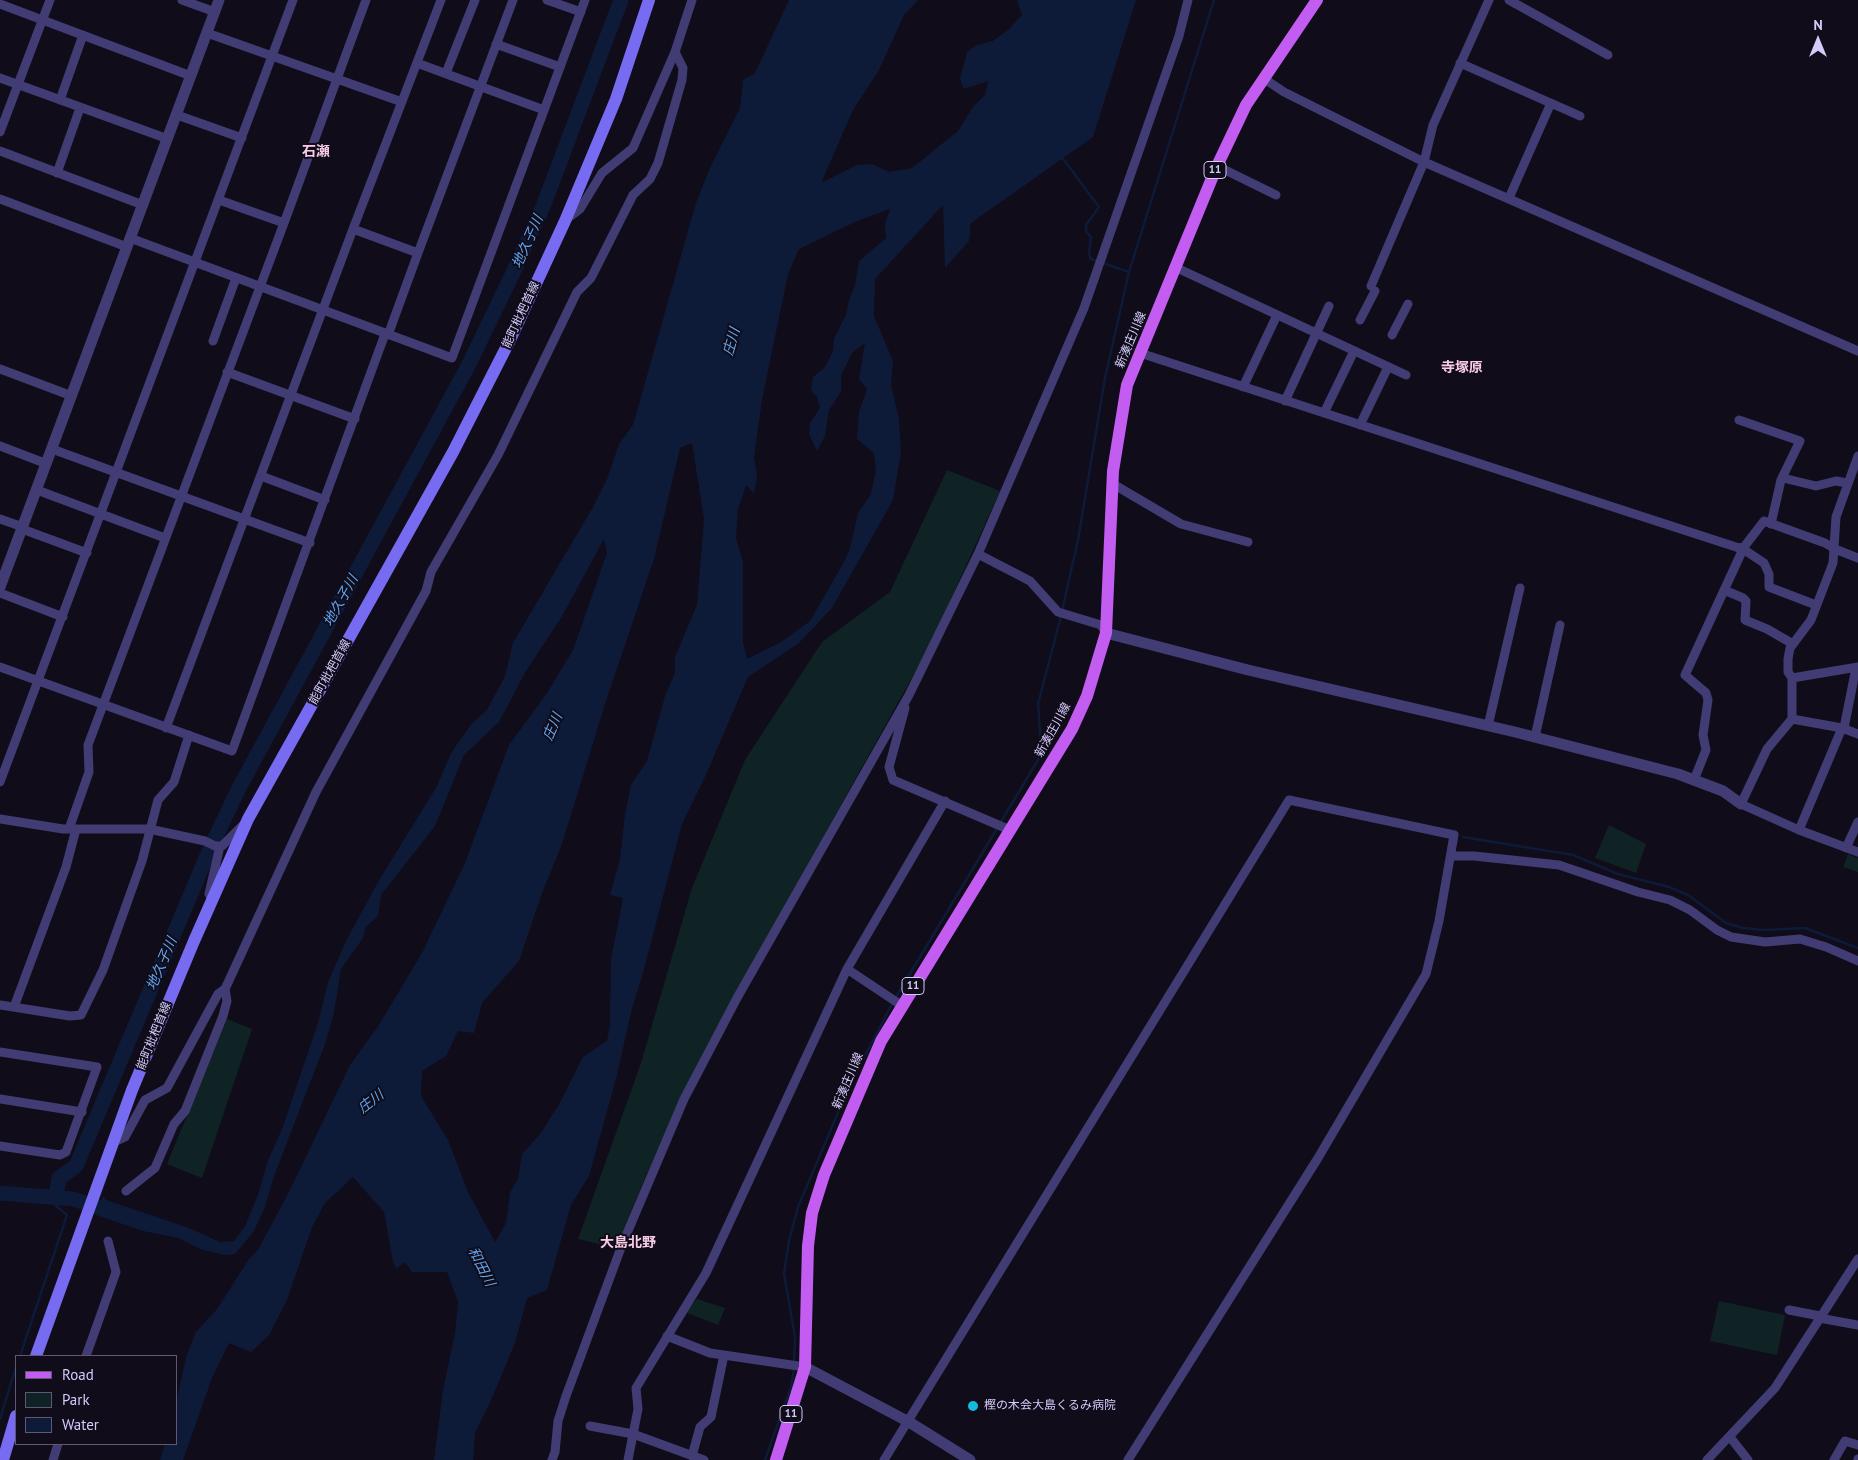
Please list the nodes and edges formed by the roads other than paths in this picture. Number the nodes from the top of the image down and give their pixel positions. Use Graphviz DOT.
graph roads {
  1 [pos="50,0"];
  2 [pos="182,0"];
  3 [pos="219,0"];
  4 [pos="293,0"];
  5 [pos="366,0"];
  6 [pos="441,0"];
  7 [pos="475,0"];
  8 [pos="513,0"];
  9 [pos="549,0"];
  10 [pos="585,0"];
  11 [pos="649,0"];
  12 [pos="692,0"];
  13 [pos="1188,0"];
  14 [pos="1317,0"];
  15 [pos="1489,0"];
  16 [pos="1515,1"];
  17 [pos="0,4"];
  18 [pos="215,12"];
  19 [pos="581,12"];
  20 [pos="43,20"];
  21 [pos="207,33"];
  22 [pos="83,35"];
  23 [pos="496,44"];
  24 [pos="676,52"];
  25 [pos="1608,55"];
  26 [pos="272,56"];
  27 [pos="418,63"];
  28 [pos="1460,63"];
  29 [pos="560,66"];
  30 [pos="446,73"];
  31 [pos="192,76"];
  32 [pos="0,78"];
  33 [pos="336,78"];
  34 [pos="1263,78"];
  35 [pos="17,84"];
  36 [pos="482,86"];
  37 [pos="60,100"];
  38 [pos="402,102"];
  39 [pos="1551,103"];
  40 [pos="80,108"];
  41 [pos="544,110"];
  42 [pos="177,115"];
  43 [pos="1580,116"];
  44 [pos="0,132"];
  45 [pos="242,138"];
  46 [pos="168,139"];
  47 [pos="0,151"];
  48 [pos="1424,162"];
  49 [pos="1217,166"];
  50 [pos="57,173"];
  51 [pos="1276,195"];
  52 [pos="1509,198"];
  53 [pos="0,199"];
  54 [pos="218,200"];
  55 [pos="143,205"];
  56 [pos="565,221"];
  57 [pos="284,223"];
  58 [pos="353,229"];
  59 [pos="128,243"];
  60 [pos="418,253"];
  61 [pos="194,263"];
  62 [pos="1177,268"];
  63 [pos="236,278"];
  64 [pos="259,286"];
  65 [pos="1408,304"];
  66 [pos="1329,306"];
  67 [pos="322,310"];
  68 [pos="1277,315"];
  69 [pos="1360,320"];
  70 [pos="1316,334"];
  71 [pos="386,335"];
  72 [pos="1392,335"];
  73 [pos="213,341"];
  74 [pos="1354,351"];
  75 [pos="1858,351"];
  76 [pos="1140,353"];
  77 [pos="1388,367"];
  78 [pos="0,369"];
  79 [pos="226,372"];
  80 [pos="1406,375"];
  81 [pos="1243,387"];
  82 [pos="291,395"];
  83 [pos="72,396"];
  84 [pos="1285,401"];
  85 [pos="1324,413"];
  86 [pos="355,419"];
  87 [pos="1739,420"];
  88 [pos="1360,426"];
  89 [pos="0,446"];
  90 [pos="52,449"];
  91 [pos="1858,456"];
  92 [pos="47,464"];
  93 [pos="117,473"];
  94 [pos="261,476"];
  95 [pos="1782,478"];
  96 [pos="1847,483"];
  97 [pos="1113,484"];
  98 [pos="37,490"];
  99 [pos="181,495"];
  100 [pos="326,500"];
  101 [pos="101,515"];
  102 [pos="0,519"];
  103 [pos="245,520"];
  104 [pos="1771,524"];
  105 [pos="22,528"];
  106 [pos="165,538"];
  107 [pos="1248,542"];
  108 [pos="310,544"];
  109 [pos="1743,548"];
  110 [pos="1835,549"];
  111 [pos="87,553"];
  112 [pos="978,554"];
  113 [pos="1858,558"];
  114 [pos="0,587"];
  115 [pos="1520,588"];
  116 [pos="1724,590"];
  117 [pos="0,593"];
  118 [pos="1816,604"];
  119 [pos="63,617"];
  120 [pos="1560,624"];
  121 [pos="1106,633"];
  122 [pos="1793,644"];
  123 [pos="0,667"];
  124 [pos="1857,668"];
  125 [pos="1792,678"];
  126 [pos="38,681"];
  127 [pos="909,695"];
  128 [pos="102,704"];
  129 [pos="1792,719"];
  130 [pos="1488,726"];
  131 [pos="166,728"];
  132 [pos="1843,728"];
  133 [pos="1858,734"];
  134 [pos="189,736"];
  135 [pos="1535,737"];
  136 [pos="1694,780"];
  137 [pos="0,782"];
  138 [pos="945,801"];
  139 [pos="1741,804"];
  140 [pos="0,819"];
  141 [pos="248,820"];
  142 [pos="1858,822"];
  143 [pos="72,829"];
  144 [pos="149,829"];
  145 [pos="1010,830"];
  146 [pos="1799,830"];
  147 [pos="220,846"];
  148 [pos="1846,848"];
  149 [pos="1858,852"];
  150 [pos="1452,856"];
  151 [pos="213,899"];
  152 [pos="1858,961"];
  153 [pos="847,969"];
  154 [pos="225,989"];
  155 [pos="0,1005"];
  156 [pos="901,1005"];
  157 [pos="14,1007"];
  158 [pos="0,1052"];
  159 [pos="0,1099"];
  160 [pos="82,1112"];
  161 [pos="112,1143"];
  162 [pos="0,1146"];
  163 [pos="126,1191"];
  164 [pos="108,1241"];
  165 [pos="1858,1260"];
  166 [pos="1790,1310"];
  167 [pos="1819,1317"];
  168 [pos="1858,1325"];
  169 [pos="668,1336"];
  170 [pos="36,1355"];
  171 [pos="86,1355"];
  172 [pos="724,1355"];
  173 [pos="805,1367"];
  174 [pos="15,1418"];
  175 [pos="909,1422"];
  176 [pos="590,1426"];
  177 [pos="633,1434"];
  178 [pos="1730,1437"];
  179 [pos="58,1445"];
  180 [pos="1858,1445"];
  181 [pos="3,1446"];
  182 [pos="692,1456"];
  183 [pos="3,1460"];
  184 [pos="53,1460"];
  185 [pos="552,1460"];
  186 [pos="628,1460"];
  187 [pos="704,1460"];
  188 [pos="776,1460"];
  189 [pos="884,1460"];
  190 [pos="970,1460"];
  191 [pos="1128,1460"];
  192 [pos="1708,1460"];
  193 [pos="1748,1460"];
  194 [pos="1834,1460"];
  1 -- 20 [label="street"];
  2 -- 18 [label="street"];
  3 -- 18 [label="street"];
  4 -- 26 [label="street"];
  5 -- 33 [label="street"];
  6 -- 27 [label="street"];
  7 -- 30 [label="street"];
  8 -- 23 [label="street"];
  9 -- 19 [label="street"];
  10 -- 19 [label="street"];
  11 -- 56 [label="main road, 能町枇杷首線"];
  12 -- 24 [label="street"];
  13 -- 112 [label="street"];
  14 -- 34 [label="main road, 新湊庄川線 / 11"];
  15 -- 28 [label="street"];
  16 -- 25 [label="street"];
  17 -- 20 [label="street"];
  18 -- 21 [label="street"];
  19 -- 29 [label="street"];
  20 -- 22 [label="street"];
  20 -- 35 [label="street"];
  21 -- 26 [label="street"];
  21 -- 31 [label="street"];
  22 -- 31 [label="street"];
  22 -- 37 [label="street"];
  23 -- 29 [label="street"];
  23 -- 36 [label="street"];
  24 -- 56 [label="street"];
  24 -- 154 [label="street"];
  26 -- 33 [label="street"];
  26 -- 45 [label="street"];
  27 -- 30 [label="street"];
  27 -- 38 [label="street"];
  28 -- 39 [label="street"];
  28 -- 48 [label="street"];
  29 -- 41 [label="street"];
  30 -- 36 [label="street"];
  31 -- 42 [label="street"];
  32 -- 35 [label="street"];
  33 -- 38 [label="street"];
  33 -- 57 [label="street"];
  34 -- 48 [label="street"];
  34 -- 49 [label="main road, 新湊庄川線 / 11"];
  35 -- 37 [label="street"];
  35 -- 44 [label="street"];
  36 -- 41 [label="street"];
  36 -- 60 [label="street"];
  37 -- 40 [label="street"];
  38 -- 58 [label="street"];
  39 -- 43 [label="street"];
  39 -- 52 [label="street"];
  40 -- 46 [label="street"];
  40 -- 50 [label="street"];
  41 -- 71 [label="street"];
  42 -- 45 [label="street"];
  42 -- 46 [label="street"];
  45 -- 54 [label="street"];
  46 -- 55 [label="street"];
  47 -- 50 [label="street"];
  48 -- 52 [label="street"];
  48 -- 69 [label="street"];
  49 -- 51 [label="street"];
  49 -- 62 [label="main road, 新湊庄川線 / 11"];
  50 -- 55 [label="street"];
  52 -- 75 [label="street"];
  53 -- 59 [label="street"];
  54 -- 57 [label="street"];
  54 -- 61 [label="street"];
  55 -- 59 [label="street"];
  56 -- 141 [label="main road, 能町枇杷首線"];
  57 -- 64 [label="street"];
  58 -- 60 [label="street"];
  58 -- 67 [label="street"];
  59 -- 61 [label="street"];
  59 -- 83 [label="street"];
  60 -- 71 [label="street"];
  61 -- 63 [label="street"];
  61 -- 93 [label="street"];
  62 -- 68 [label="street"];
  62 -- 76 [label="main road, 新湊庄川線 / 11"];
  63 -- 64 [label="street"];
  63 -- 73 [label="street"];
  64 -- 67 [label="street"];
  64 -- 79 [label="street"];
  65 -- 72 [label="street"];
  66 -- 70 [label="street"];
  67 -- 71 [label="street"];
  67 -- 82 [label="street"];
  68 -- 70 [label="street"];
  68 -- 81 [label="street"];
  70 -- 74 [label="street"];
  70 -- 84 [label="street"];
  71 -- 86 [label="street"];
  74 -- 77 [label="street"];
  74 -- 85 [label="street"];
  76 -- 81 [label="street"];
  76 -- 97 [label="main road, 新湊庄川線 / 11"];
  77 -- 80 [label="street"];
  77 -- 88 [label="street"];
  78 -- 83 [label="street"];
  79 -- 82 [label="street"];
  79 -- 99 [label="street"];
  81 -- 84 [label="street"];
  82 -- 86 [label="street"];
  82 -- 94 [label="street"];
  83 -- 90 [label="street"];
  84 -- 85 [label="street"];
  85 -- 88 [label="street"];
  86 -- 100 [label="street"];
  87 -- 95 [label="street"];
  88 -- 109 [label="street"];
  89 -- 92 [label="street"];
  90 -- 92 [label="street"];
  90 -- 93 [label="street"];
  91 -- 96 [label="street"];
  92 -- 98 [label="street"];
  93 -- 99 [label="street"];
  93 -- 101 [label="street"];
  94 -- 100 [label="street"];
  94 -- 103 [label="street"];
  95 -- 96 [label="street"];
  95 -- 104 [label="street"];
  96 -- 110 [label="street"];
  97 -- 107 [label="street"];
  97 -- 121 [label="main road, 新湊庄川線 / 11"];
  98 -- 101 [label="street"];
  98 -- 105 [label="street"];
  99 -- 103 [label="street"];
  99 -- 106 [label="street"];
  100 -- 108 [label="street"];
  101 -- 106 [label="street"];
  101 -- 111 [label="street"];
  102 -- 105 [label="street"];
  103 -- 108 [label="street"];
  103 -- 131 [label="street"];
  104 -- 109 [label="street"];
  104 -- 110 [label="street"];
  105 -- 111 [label="street"];
  105 -- 114 [label="street"];
  106 -- 128 [label="street"];
  108 -- 134 [label="street"];
  109 -- 116 [label="street"];
  109 -- 118 [label="street"];
  110 -- 113 [label="street"];
  110 -- 118 [label="street"];
  111 -- 119 [label="street"];
  112 -- 121 [label="street"];
  112 -- 127 [label="street"];
  115 -- 130 [label="street"];
  116 -- 122 [label="street"];
  116 -- 136 [label="street"];
  117 -- 119 [label="street"];
  118 -- 122 [label="street"];
  119 -- 126 [label="street"];
  120 -- 135 [label="street"];
  121 -- 130 [label="street"];
  121 -- 145 [label="main road, 新湊庄川線 / 11"];
  122 -- 125 [label="street"];
  123 -- 126 [label="street"];
  124 -- 125 [label="street"];
  124 -- 132 [label="street"];
  125 -- 129 [label="street"];
  126 -- 128 [label="street"];
  126 -- 137 [label="street"];
  127 -- 138 [label="street"];
  127 -- 185 [label="street"];
  128 -- 131 [label="street"];
  128 -- 143 [label="street"];
  129 -- 132 [label="street"];
  129 -- 139 [label="street"];
  130 -- 135 [label="street"];
  131 -- 134 [label="street"];
  132 -- 133 [label="street"];
  132 -- 146 [label="street"];
  134 -- 144 [label="street"];
  135 -- 136 [label="street"];
  136 -- 139 [label="street"];
  138 -- 145 [label="street"];
  138 -- 153 [label="street"];
  139 -- 146 [label="street"];
  140 -- 143 [label="street"];
  141 -- 147 [label="street"];
  141 -- 151 [label="main road, 能町枇杷首線"];
  142 -- 148 [label="street"];
  143 -- 144 [label="street"];
  143 -- 157 [label="street"];
  144 -- 147 [label="street"];
  144 -- 157 [label="street"];
  145 -- 156 [label="main road, 新湊庄川線 / 11"];
  146 -- 148 [label="street"];
  147 -- 151 [label="street"];
  148 -- 149 [label="street"];
  150 -- 152 [label="street"];
  150 -- 175 [label="street"];
  150 -- 191 [label="street"];
  151 -- 161 [label="main road, 能町枇杷首線"];
  153 -- 156 [label="street"];
  153 -- 169 [label="street"];
  154 -- 161 [label="street"];
  154 -- 163 [label="street"];
  155 -- 157 [label="street"];
  156 -- 173 [label="main road, 新湊庄川線 / 11"];
  158 -- 160 [label="street"];
  159 -- 160 [label="street"];
  160 -- 162 [label="street"];
  161 -- 170 [label="main road, 能町枇杷首線"];
  164 -- 171 [label="street"];
  165 -- 167 [label="street"];
  166 -- 167 [label="street"];
  167 -- 168 [label="street"];
  167 -- 178 [label="street"];
  169 -- 172 [label="street"];
  169 -- 177 [label="street"];
  172 -- 173 [label="street"];
  172 -- 182 [label="street"];
  173 -- 175 [label="street"];
  173 -- 188 [label="main road, 新湊庄川線 / 11"];
  174 -- 181 [label="main road"];
  175 -- 189 [label="street"];
  175 -- 190 [label="street"];
  176 -- 177 [label="street"];
  177 -- 182 [label="street"];
  177 -- 186 [label="street"];
  178 -- 192 [label="street"];
  178 -- 193 [label="street"];
  179 -- 184 [label="street"];
  180 -- 194 [label="street"];
  181 -- 183 [label="main road"];
  182 -- 187 [label="street"];
}
